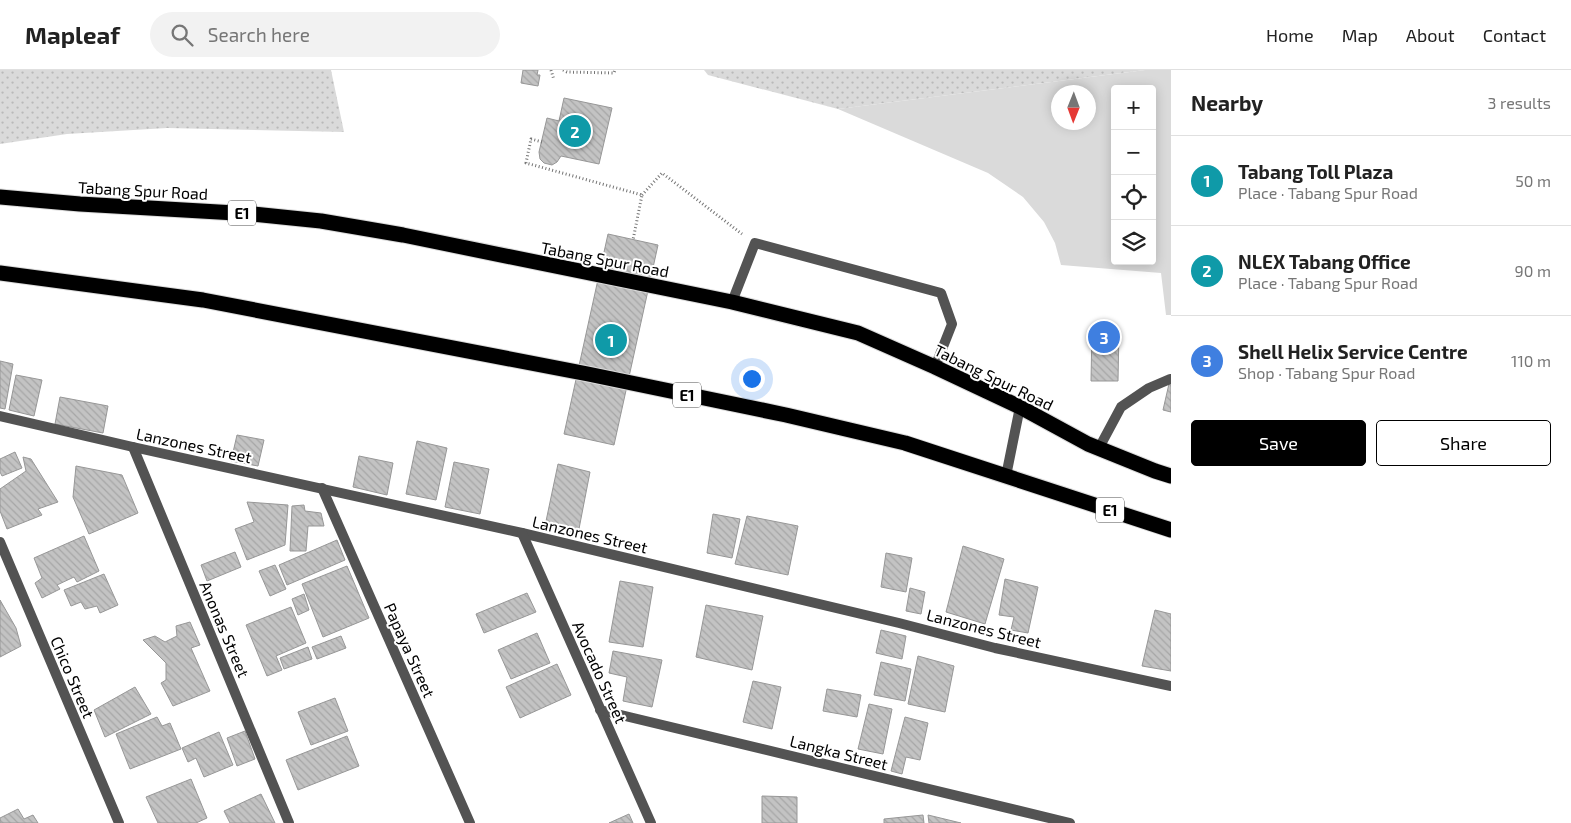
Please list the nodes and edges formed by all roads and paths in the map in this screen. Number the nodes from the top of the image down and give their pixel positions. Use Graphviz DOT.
graph roads {
  1 [pos="551,70"];
  2 [pos="563,70"];
  3 [pos="615,70"];
  4 [pos="554,80"];
  5 [pos="542,142"];
  6 [pos="642,195"];
  7 [pos="0,197"];
  8 [pos="633,240"];
  9 [pos="755,243"];
  10 [pos="0,273"];
  11 [pos="732,302"];
  12 [pos="936,367"];
  13 [pos="1170,379"];
  14 [pos="1020,407"];
  15 [pos="0,416"];
  16 [pos="132,447"];
  17 [pos="1099,448"];
  18 [pos="1006,476"];
  19 [pos="1171,476"];
  20 [pos="322,488"];
  21 [pos="1171,530"];
  22 [pos="522,533"];
  23 [pos="0,542"];
  24 [pos="1171,686"];
  25 [pos="600,710"];
  26 [pos="119,823"];
  27 [pos="289,823"];
  28 [pos="470,823"];
  29 [pos="651,823"];
  30 [pos="1070,823"];
  1 -- 4 [label="path"];
  2 -- 3 [label="path"];
  5 -- 6 [label="path"];
  6 -- 8 [label="path"];
  6 -- 9 [label="path"];
  7 -- 11 [label="highway, Tabang Spur Road / E1"];
  9 -- 11 [label="street"];
  9 -- 12 [label="street"];
  10 -- 18 [label="highway, E1"];
  11 -- 12 [label="highway, Tabang Spur Road / E1"];
  12 -- 14 [label="highway, Tabang Spur Road / E1"];
  13 -- 17 [label="street"];
  14 -- 17 [label="highway, Tabang Spur Road / E1"];
  14 -- 18 [label="street"];
  15 -- 16 [label="street, Lanzones Street"];
  16 -- 20 [label="street, Lanzones Street"];
  16 -- 27 [label="street, Anonas Street"];
  17 -- 19 [label="highway, Tabang Spur Road / E1"];
  18 -- 21 [label="highway, E1"];
  20 -- 22 [label="street, Lanzones Street"];
  20 -- 28 [label="street, Papaya Street"];
  22 -- 24 [label="street, Lanzones Street"];
  22 -- 25 [label="street, Avocado Street"];
  23 -- 26 [label="street, Chico Street"];
  25 -- 29 [label="street, Avocado Street"];
  25 -- 30 [label="street, Langka Street"];
}
